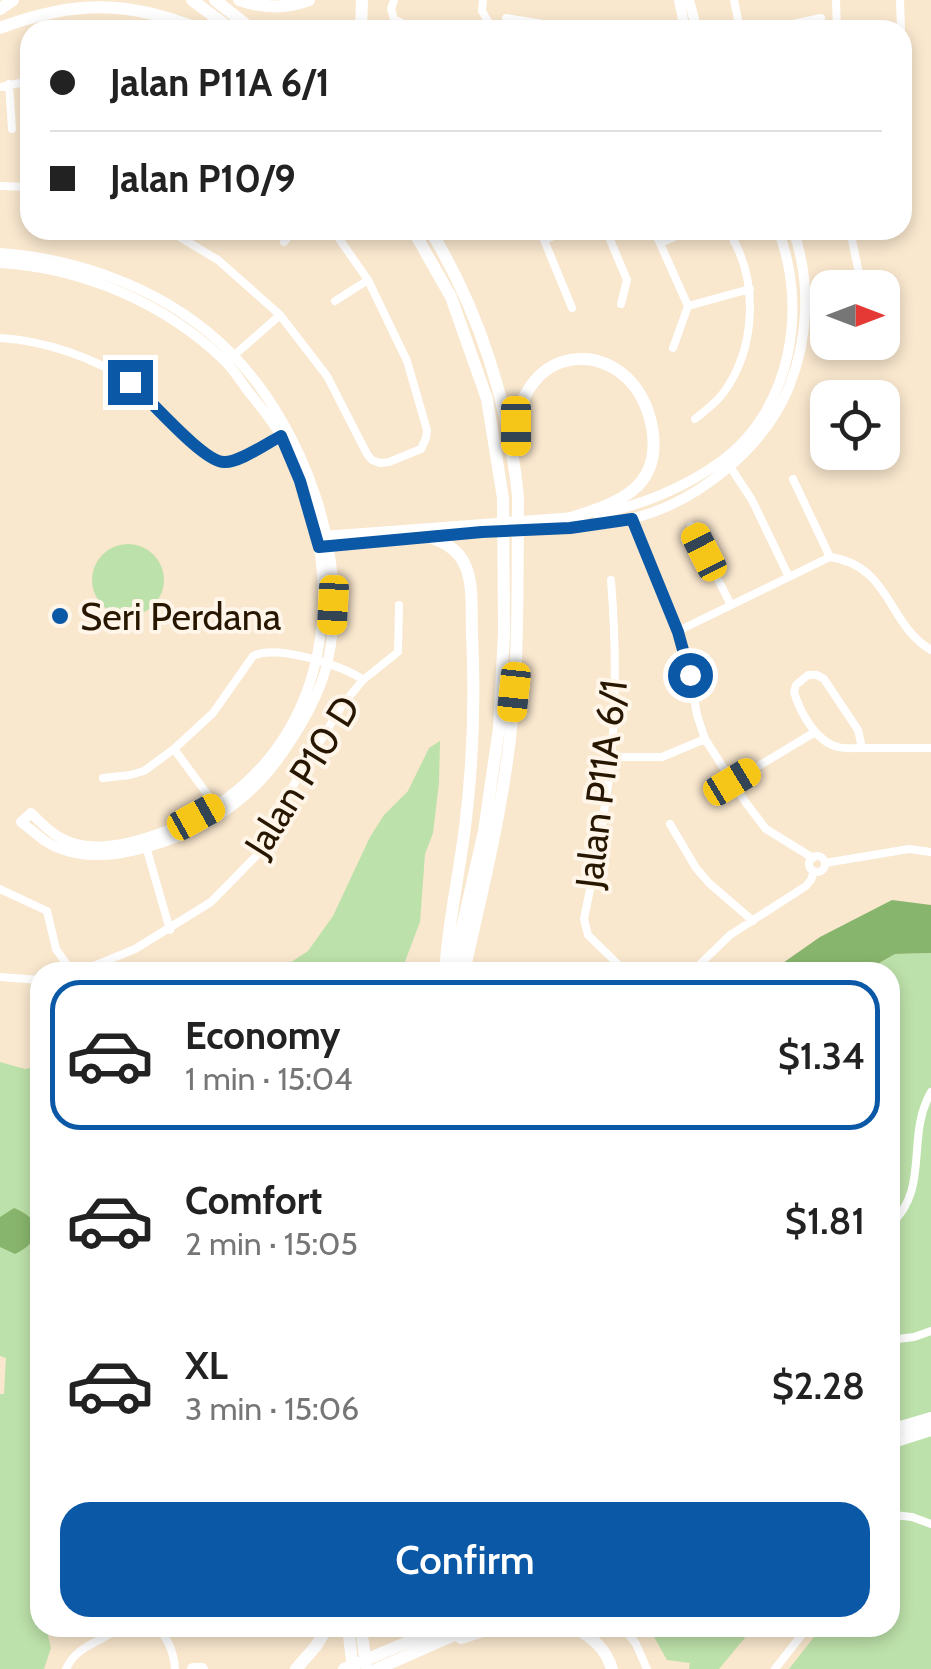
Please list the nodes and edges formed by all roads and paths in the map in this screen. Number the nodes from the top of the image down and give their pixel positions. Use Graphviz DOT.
graph roads {
  1 [pos="12,0"];
  2 [pos="192,0"];
  3 [pos="215,0"];
  4 [pos="239,0"];
  5 [pos="309,0"];
  6 [pos="0,9"];
  7 [pos="506,18"];
  8 [pos="821,18"];
  9 [pos="25,20"];
  10 [pos="182,20"];
  11 [pos="219,20"];
  12 [pos="240,20"];
  13 [pos="518,20"];
  14 [pos="812,20"];
  15 [pos="5,86"];
  16 [pos="12,129"];
  17 [pos="185,240"];
  18 [pos="340,240"];
  19 [pos="418,240"];
  20 [pos="436,240"];
  21 [pos="544,240"];
  22 [pos="610,240"];
  23 [pos="659,240"];
  24 [pos="667,240"];
  25 [pos="782,240"];
  26 [pos="796,240"];
  27 [pos="852,240"];
  28 [pos="734,241"];
  29 [pos="660,243"];
  30 [pos="0,253"];
  31 [pos="0,263"];
  32 [pos="858,270"];
  33 [pos="368,280"];
  34 [pos="750,289"];
  35 [pos="335,301"];
  36 [pos="621,304"];
  37 [pos="688,306"];
  38 [pos="572,308"];
  39 [pos="280,316"];
  40 [pos="0,338"];
  41 [pos="672,348"];
  42 [pos="230,359"];
  43 [pos="695,419"];
  44 [pos="281,436"];
  45 [pos="728,462"];
  46 [pos="516,472"];
  47 [pos="793,480"];
  48 [pos="571,518"];
  49 [pos="632,519"];
  50 [pos="543,525"];
  51 [pos="691,526"];
  52 [pos="481,528"];
  53 [pos="430,537"];
  54 [pos="323,542"];
  55 [pos="830,557"];
  56 [pos="788,576"];
  57 [pos="612,580"];
  58 [pos="731,605"];
  59 [pos="399,606"];
  60 [pos="678,632"];
  61 [pos="931,650"];
  62 [pos="322,663"];
  63 [pos="363,680"];
  64 [pos="815,732"];
  65 [pos="706,739"];
  66 [pos="862,748"];
  67 [pos="931,748"];
  68 [pos="174,750"];
  69 [pos="611,757"];
  70 [pos="103,778"];
  71 [pos="732,782"];
  72 [pos="216,806"];
  73 [pos="670,824"];
  74 [pos="145,844"];
  75 [pos="931,852"];
  76 [pos="813,858"];
  77 [pos="825,864"];
  78 [pos="814,872"];
  79 [pos="0,889"];
  80 [pos="753,921"];
  81 [pos="170,930"];
  82 [pos="67,962"];
  83 [pos="102,962"];
  84 [pos="448,962"];
  85 [pos="451,962"];
  86 [pos="466,962"];
  87 [pos="616,962"];
  88 [pos="702,962"];
  89 [pos="0,977"];
  90 [pos="30,979"];
  91 [pos="931,1092"];
  92 [pos="900,1216"];
  93 [pos="931,1331"];
  94 [pos="900,1339"];
  95 [pos="931,1418"];
  96 [pos="900,1427"];
  97 [pos="931,1430"];
  98 [pos="900,1440"];
  99 [pos="900,1516"];
  100 [pos="931,1524"];
  101 [pos="103,1637"];
  102 [pos="165,1637"];
  103 [pos="322,1637"];
  104 [pos="349,1637"];
  105 [pos="363,1637"];
  106 [pos="425,1637"];
  107 [pos="444,1637"];
  108 [pos="459,1637"];
  109 [pos="593,1637"];
  110 [pos="631,1637"];
  111 [pos="800,1637"];
  112 [pos="396,1654"];
  113 [pos="174,1658"];
  114 [pos="66,1669"];
  115 [pos="175,1669"];
  116 [pos="191,1669"];
  117 [pos="202,1669"];
  118 [pos="296,1669"];
  119 [pos="344,1669"];
  120 [pos="353,1669"];
  121 [pos="366,1669"];
  122 [pos="377,1669"];
  123 [pos="612,1669"];
  124 [pos="648,1669"];
  125 [pos="775,1669"];
  1 -- 6 [label="main road"];
  2 -- 11 [label="main road"];
  3 -- 12 [label="main road"];
  4 -- 5 [label="main road"];
  7 -- 13 [label="street"];
  8 -- 14 [label="street"];
  9 -- 10 [label="main road"];
  15 -- 16 [label="street"];
  17 -- 39 [label="street"];
  18 -- 33 [label="street"];
  19 -- 85 [label="main road"];
  20 -- 46 [label="main road"];
  21 -- 38 [label="street"];
  22 -- 36 [label="street"];
  23 -- 29 [label="street"];
  24 -- 29 [label="street"];
  25 -- 45 [label="street"];
  26 -- 45 [label="street"];
  27 -- 32 [label="street"];
  28 -- 34 [label="street"];
  29 -- 37 [label="street"];
  30 -- 42 [label="street"];
  31 -- 42 [label="street"];
  33 -- 35 [label="street"];
  33 -- 39 [label="street"];
  34 -- 37 [label="street"];
  34 -- 43 [label="street"];
  37 -- 41 [label="street"];
  39 -- 42 [label="street"];
  40 -- 44 [label="street"];
  42 -- 44 [label="street"];
  42 -- 54 [label="street"];
  44 -- 54 [label="street"];
  45 -- 48 [label="street"];
  45 -- 49 [label="street"];
  45 -- 56 [label="street"];
  46 -- 48 [label="main road"];
  46 -- 86 [label="main road"];
  47 -- 55 [label="street"];
  48 -- 50 [label="street"];
  49 -- 50 [label="street"];
  49 -- 60 [label="street, Jalan P11A 6/1"];
  50 -- 52 [label="street"];
  51 -- 58 [label="street"];
  52 -- 53 [label="street"];
  52 -- 54 [label="street"];
  53 -- 54 [label="street"];
  53 -- 84 [label="main road"];
  54 -- 62 [label="street"];
  55 -- 56 [label="street"];
  55 -- 61 [label="street"];
  56 -- 58 [label="street"];
  57 -- 69 [label="street, Jalan P11A 6/1"];
  58 -- 60 [label="street"];
  59 -- 63 [label="street, Jalan P10 D"];
  60 -- 65 [label="street, Jalan P11A 6/1"];
  62 -- 63 [label="street"];
  62 -- 68 [label="street"];
  62 -- 72 [label="street"];
  62 -- 74 [label="street"];
  63 -- 81 [label="street, Jalan P10 D"];
  64 -- 66 [label="street"];
  64 -- 66 [label="street"];
  64 -- 71 [label="street"];
  65 -- 69 [label="street"];
  65 -- 71 [label="street, Jalan P11A 6/1"];
  66 -- 67 [label="street"];
  68 -- 70 [label="street"];
  68 -- 72 [label="street"];
  69 -- 87 [label="street, Jalan P11A 6/1"];
  71 -- 76 [label="street, Jalan P11A 6/1"];
  72 -- 74 [label="street"];
  73 -- 80 [label="street"];
  74 -- 74 [label="street"];
  74 -- 81 [label="street"];
  75 -- 77 [label="street"];
  76 -- 77 [label="street"];
  76 -- 78 [label="street"];
  77 -- 78 [label="street"];
  78 -- 80 [label="street"];
  79 -- 82 [label="street"];
  80 -- 88 [label="street"];
  81 -- 83 [label="street, Jalan P10 D"];
  89 -- 90 [label="street"];
  91 -- 92 [label="street"];
  93 -- 94 [label="street"];
  95 -- 96 [label="main road"];
  97 -- 98 [label="main road"];
  99 -- 100 [label="street"];
  101 -- 114 [label="street"];
  102 -- 113 [label="street"];
  103 -- 118 [label="main road"];
  104 -- 120 [label="main road"];
  105 -- 121 [label="main road"];
  106 -- 112 [label="main road"];
  107 -- 112 [label="main road"];
  108 -- 112 [label="main road"];
  109 -- 123 [label="main road"];
  110 -- 124 [label="street"];
  111 -- 125 [label="street"];
  112 -- 119 [label="main road"];
  112 -- 122 [label="main road"];
  113 -- 115 [label="street"];
  113 -- 116 [label="street"];
  116 -- 117 [label="main road"];
}
